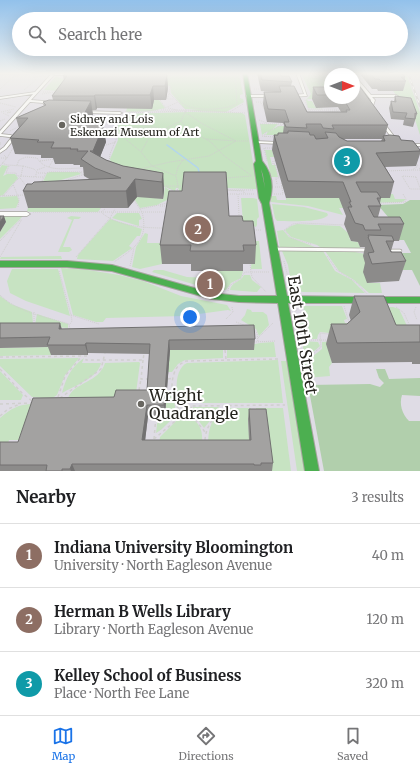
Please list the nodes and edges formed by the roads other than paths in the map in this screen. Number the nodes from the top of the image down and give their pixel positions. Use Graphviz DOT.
graph roads {
  1 [pos="29,95"];
  2 [pos="37,95"];
  3 [pos="248,95"];
  4 [pos="306,95"];
  5 [pos="273,96"];
  6 [pos="288,96"];
  7 [pos="369,96"];
  8 [pos="396,96"];
  9 [pos="0,98"];
  10 [pos="248,98"];
  11 [pos="29,101"];
  12 [pos="373,111"];
  13 [pos="52,112"];
  14 [pos="82,112"];
  15 [pos="120,115"];
  16 [pos="382,122"];
  17 [pos="0,134"];
  18 [pos="256,141"];
  19 [pos="288,143"];
  20 [pos="390,145"];
  21 [pos="406,145"];
  22 [pos="420,145"];
  23 [pos="0,153"];
  24 [pos="0,214"];
  25 [pos="26,214"];
  26 [pos="277,249"];
  27 [pos="369,250"];
  28 [pos="385,251"];
  29 [pos="400,251"];
  30 [pos="0,264"];
  31 [pos="283,300"];
  32 [pos="419,303"];
  33 [pos="312,471"];
  1 -- 9 [label="street"];
  2 -- 11 [label="street"];
  3 -- 10 [label="street, East 10th Street"];
  4 -- 6 [label="street"];
  5 -- 10 [label="street"];
  7 -- 8 [label="street"];
  7 -- 12 [label="street"];
  10 -- 18 [label="street, East 10th Street"];
  11 -- 13 [label="street"];
  11 -- 17 [label="street"];
  14 -- 15 [label="street"];
  16 -- 20 [label="street"];
  17 -- 23 [label="street"];
  18 -- 19 [label="street"];
  18 -- 26 [label="street, East 10th Street"];
  21 -- 22 [label="street"];
  24 -- 25 [label="street"];
  26 -- 27 [label="lane"];
  26 -- 31 [label="street, East 10th Street"];
  28 -- 29 [label="lane"];
  30 -- 31 [label="street"];
  31 -- 32 [label="street"];
  31 -- 33 [label="street, East 10th Street"];
}
